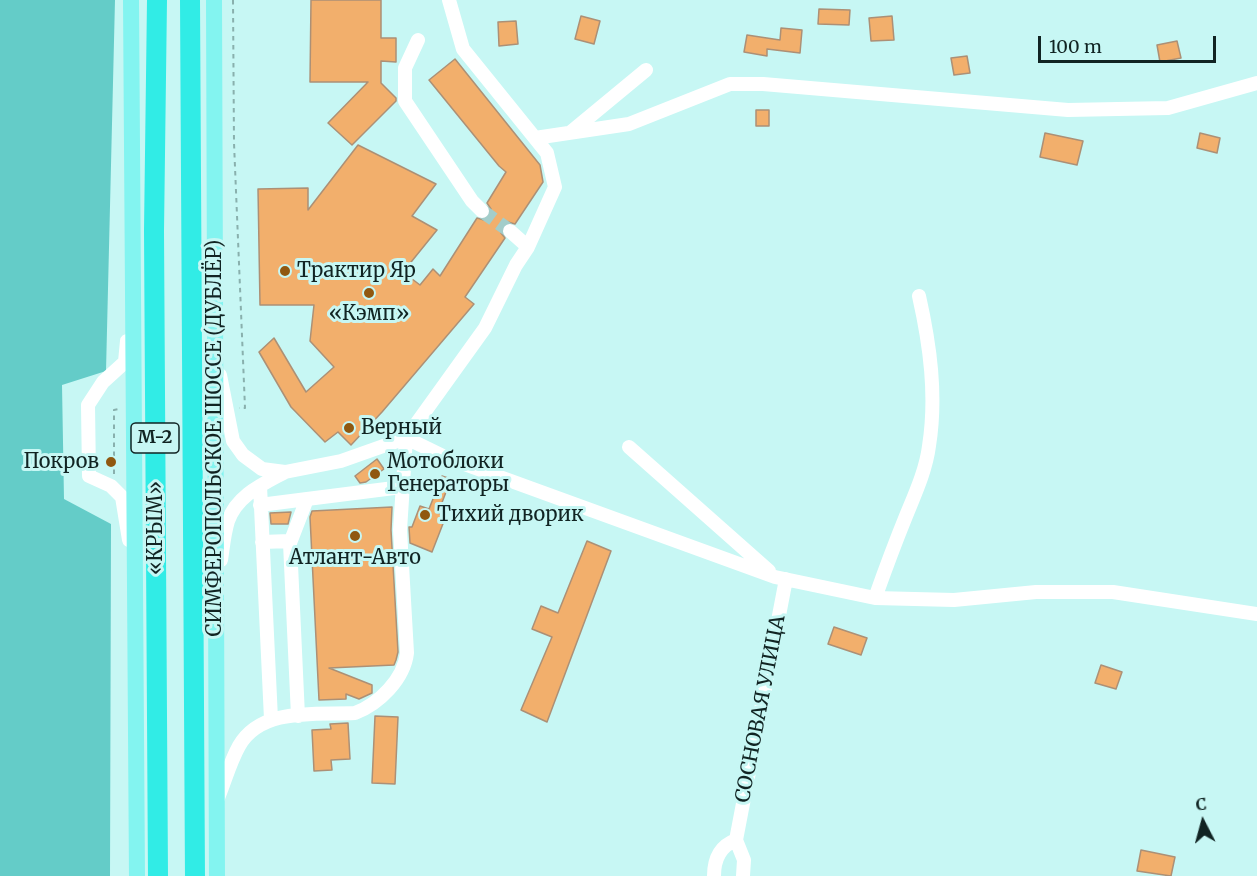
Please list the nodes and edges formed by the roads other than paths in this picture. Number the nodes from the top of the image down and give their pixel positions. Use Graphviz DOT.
graph roads {
  1 [pos="131,0"];
  2 [pos="157,0"];
  3 [pos="190,0"];
  4 [pos="214,0"];
  5 [pos="449,0"];
  6 [pos="418,40"];
  7 [pos="646,70"];
  8 [pos="1257,82"];
  9 [pos="571,133"];
  10 [pos="535,138"];
  11 [pos="482,211"];
  12 [pos="510,231"];
  13 [pos="528,247"];
  14 [pos="133,285"];
  15 [pos="919,296"];
  16 [pos="214,347"];
  17 [pos="406,438"];
  18 [pos="629,447"];
  19 [pos="285,471"];
  20 [pos="260,486"];
  21 [pos="402,487"];
  22 [pos="307,499"];
  23 [pos="260,505"];
  24 [pos="290,541"];
  25 [pos="262,542"];
  26 [pos="135,578"];
  27 [pos="780,578"];
  28 [pos="215,588"];
  29 [pos="875,598"];
  30 [pos="1257,614"];
  31 [pos="298,716"];
  32 [pos="271,719"];
  33 [pos="217,803"];
  34 [pos="736,840"];
  35 [pos="137,876"];
  36 [pos="158,876"];
  37 [pos="195,876"];
  38 [pos="217,876"];
  39 [pos="714,876"];
  40 [pos="743,876"];
  1 -- 14 [label="main road"];
  2 -- 36 [label="highway, «КРЫМ» / М-2"];
  3 -- 37 [label="highway, «КРЫМ» / М-2"];
  4 -- 16 [label="main road, СИМФЕРОПОЛЬСКОЕ ШОССЕ (ДУБЛЁР)"];
  5 -- 10 [label="street"];
  6 -- 11 [label="street"];
  7 -- 9 [label="street"];
  8 -- 9 [label="street"];
  9 -- 10 [label="street"];
  10 -- 13 [label="street"];
  12 -- 13 [label="street"];
  13 -- 17 [label="street"];
  14 -- 26 [label="main road"];
  14 -- 26 [label="street"];
  15 -- 29 [label="street"];
  16 -- 19 [label="street"];
  16 -- 28 [label="main road, СИМФЕРОПОЛЬСКОЕ ШОССЕ (ДУБЛЁР)"];
  17 -- 19 [label="street"];
  17 -- 21 [label="street"];
  17 -- 27 [label="street"];
  18 -- 27 [label="street"];
  19 -- 20 [label="street"];
  20 -- 23 [label="street"];
  20 -- 28 [label="street"];
  21 -- 22 [label="street"];
  21 -- 31 [label="street"];
  22 -- 23 [label="street"];
  22 -- 24 [label="street"];
  23 -- 25 [label="street"];
  24 -- 25 [label="street"];
  24 -- 31 [label="street"];
  25 -- 32 [label="street"];
  26 -- 35 [label="main road"];
  27 -- 29 [label="street"];
  27 -- 34 [label="street, СОСНОВАЯ УЛИЦА"];
  28 -- 33 [label="main road, СИМФЕРОПОЛЬСКОЕ ШОССЕ (ДУБЛЁР)"];
  29 -- 30 [label="street"];
  31 -- 32 [label="street"];
  32 -- 33 [label="street"];
  33 -- 38 [label="main road, СИМФЕРОПОЛЬСКОЕ ШОССЕ (ДУБЛЁР)"];
  34 -- 39 [label="street"];
  34 -- 40 [label="street"];
}
